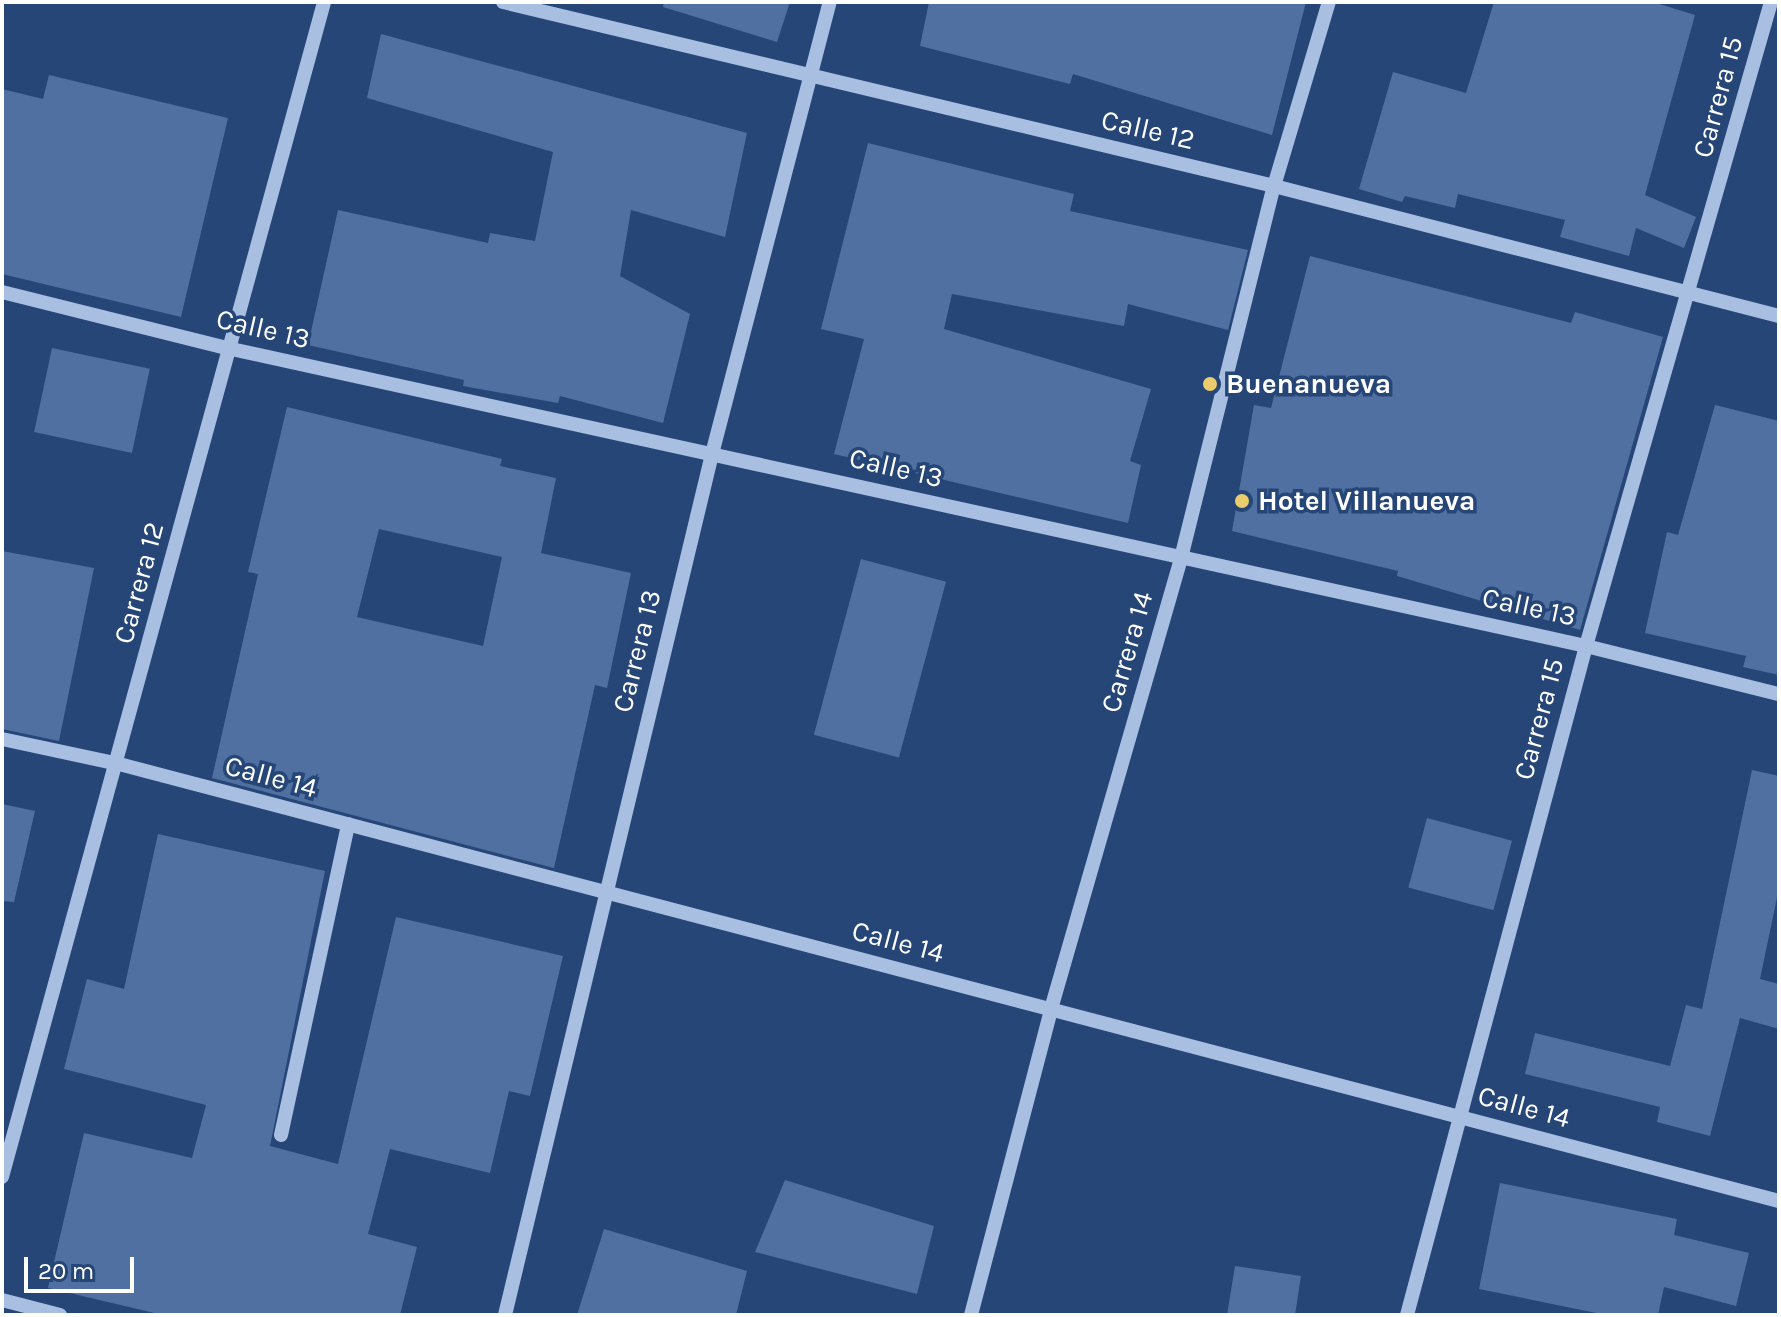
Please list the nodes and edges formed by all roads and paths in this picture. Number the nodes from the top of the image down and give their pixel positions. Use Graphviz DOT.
graph roads {
  1 [pos="324,2"];
  2 [pos="503,2"];
  3 [pos="830,2"];
  4 [pos="1329,2"];
  5 [pos="1771,2"];
  6 [pos="811,77"];
  7 [pos="1274,186"];
  8 [pos="2,292"];
  9 [pos="1691,293"];
  10 [pos="1779,316"];
  11 [pos="227,348"];
  12 [pos="712,454"];
  13 [pos="1181,558"];
  14 [pos="1586,646"];
  15 [pos="1779,694"];
  16 [pos="2,739"];
  17 [pos="119,764"];
  18 [pos="348,824"];
  19 [pos="605,892"];
  20 [pos="1051,1009"];
  21 [pos="1457,1116"];
  22 [pos="281,1135"];
  23 [pos="2,1177"];
  24 [pos="1779,1201"];
  25 [pos="2,1300"];
  26 [pos="60,1315"];
  27 [pos="505,1315"];
  28 [pos="971,1315"];
  29 [pos="1407,1315"];
  1 -- 11 [label="street, Carrera 12"];
  2 -- 6 [label="street, Calle 12"];
  3 -- 6 [label="street, Carrera 13"];
  4 -- 7 [label="street, Carrera 14"];
  5 -- 9 [label="street, Carrera 15"];
  6 -- 7 [label="street, Calle 12"];
  6 -- 12 [label="street, Carrera 13"];
  7 -- 9 [label="street, Calle 12"];
  7 -- 13 [label="street, Carrera 14"];
  8 -- 11 [label="street, Calle 13"];
  9 -- 10 [label="street, Calle 12"];
  9 -- 14 [label="street, Carrera 15"];
  11 -- 12 [label="street, Calle 13"];
  11 -- 17 [label="street, Carrera 12"];
  12 -- 13 [label="street, Calle 13"];
  12 -- 19 [label="street, Carrera 13"];
  13 -- 14 [label="street, Calle 13"];
  13 -- 20 [label="street, Carrera 14"];
  14 -- 15 [label="street, Calle 13"];
  14 -- 21 [label="street, Carrera 15"];
  16 -- 17 [label="street, Calle 14"];
  17 -- 18 [label="street, Calle 14"];
  17 -- 23 [label="street, Carrera 12"];
  18 -- 19 [label="street, Calle 14"];
  18 -- 22 [label="street"];
  19 -- 20 [label="street, Calle 14"];
  19 -- 27 [label="street, Carrera 13"];
  20 -- 21 [label="street, Calle 14"];
  20 -- 28 [label="street, Carrera 14"];
  21 -- 24 [label="street, Calle 14"];
  21 -- 29 [label="street, Carrera 15"];
  25 -- 26 [label="street"];
}
